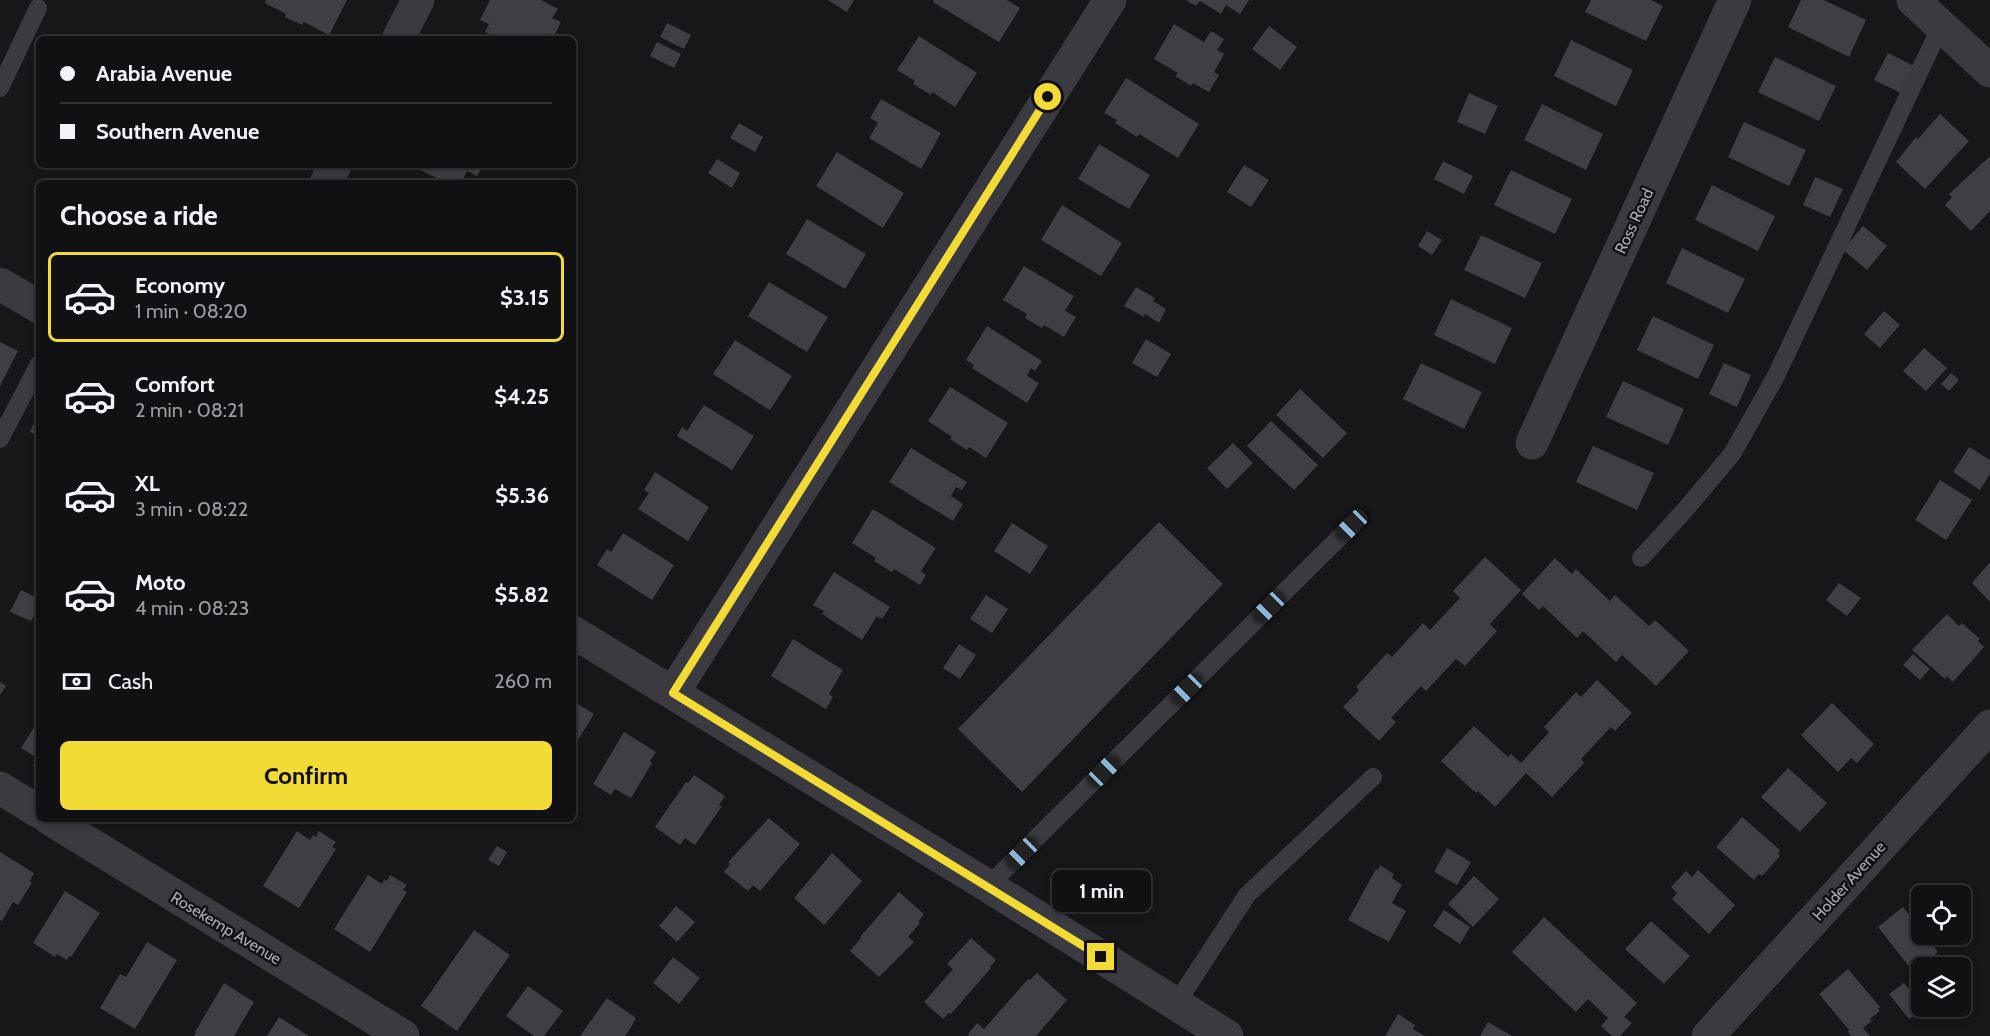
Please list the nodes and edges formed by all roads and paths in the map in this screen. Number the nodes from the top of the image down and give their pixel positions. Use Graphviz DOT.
graph roads {
  1 [pos="418,0"];
  2 [pos="1110,0"];
  3 [pos="1735,0"];
  4 [pos="1913,0"];
  5 [pos="38,8"];
  6 [pos="1941,26"];
  7 [pos="400,36"];
  8 [pos="1990,71"];
  9 [pos="0,88"];
  10 [pos="0,284"];
  11 [pos="36,305"];
  12 [pos="36,370"];
  13 [pos="0,439"];
  14 [pos="1532,443"];
  15 [pos="1352,525"];
  16 [pos="1641,558"];
  17 [pos="576,634"];
  18 [pos="673,693"];
  19 [pos="1990,726"];
  20 [pos="1373,777"];
  21 [pos="0,788"];
  22 [pos="36,810"];
  23 [pos="55,822"];
  24 [pos="988,886"];
  25 [pos="1176,1004"];
  26 [pos="403,1036"];
  27 [pos="1227,1036"];
  28 [pos="1708,1036"];
  1 -- 7 [label="street"];
  2 -- 18 [label="street"];
  3 -- 14 [label="street, Ross Road"];
  4 -- 6 [label="street"];
  5 -- 9 [label="lane"];
  6 -- 8 [label="street"];
  6 -- 16 [label="lane"];
  10 -- 11 [label="street"];
  12 -- 13 [label="lane"];
  15 -- 24 [label="lane"];
  17 -- 18 [label="street"];
  18 -- 24 [label="street"];
  19 -- 28 [label="street, Holder Avenue"];
  20 -- 25 [label="lane"];
  21 -- 22 [label="street"];
  23 -- 26 [label="street, Rosekemp Avenue"];
  24 -- 25 [label="street"];
  25 -- 27 [label="street"];
}
